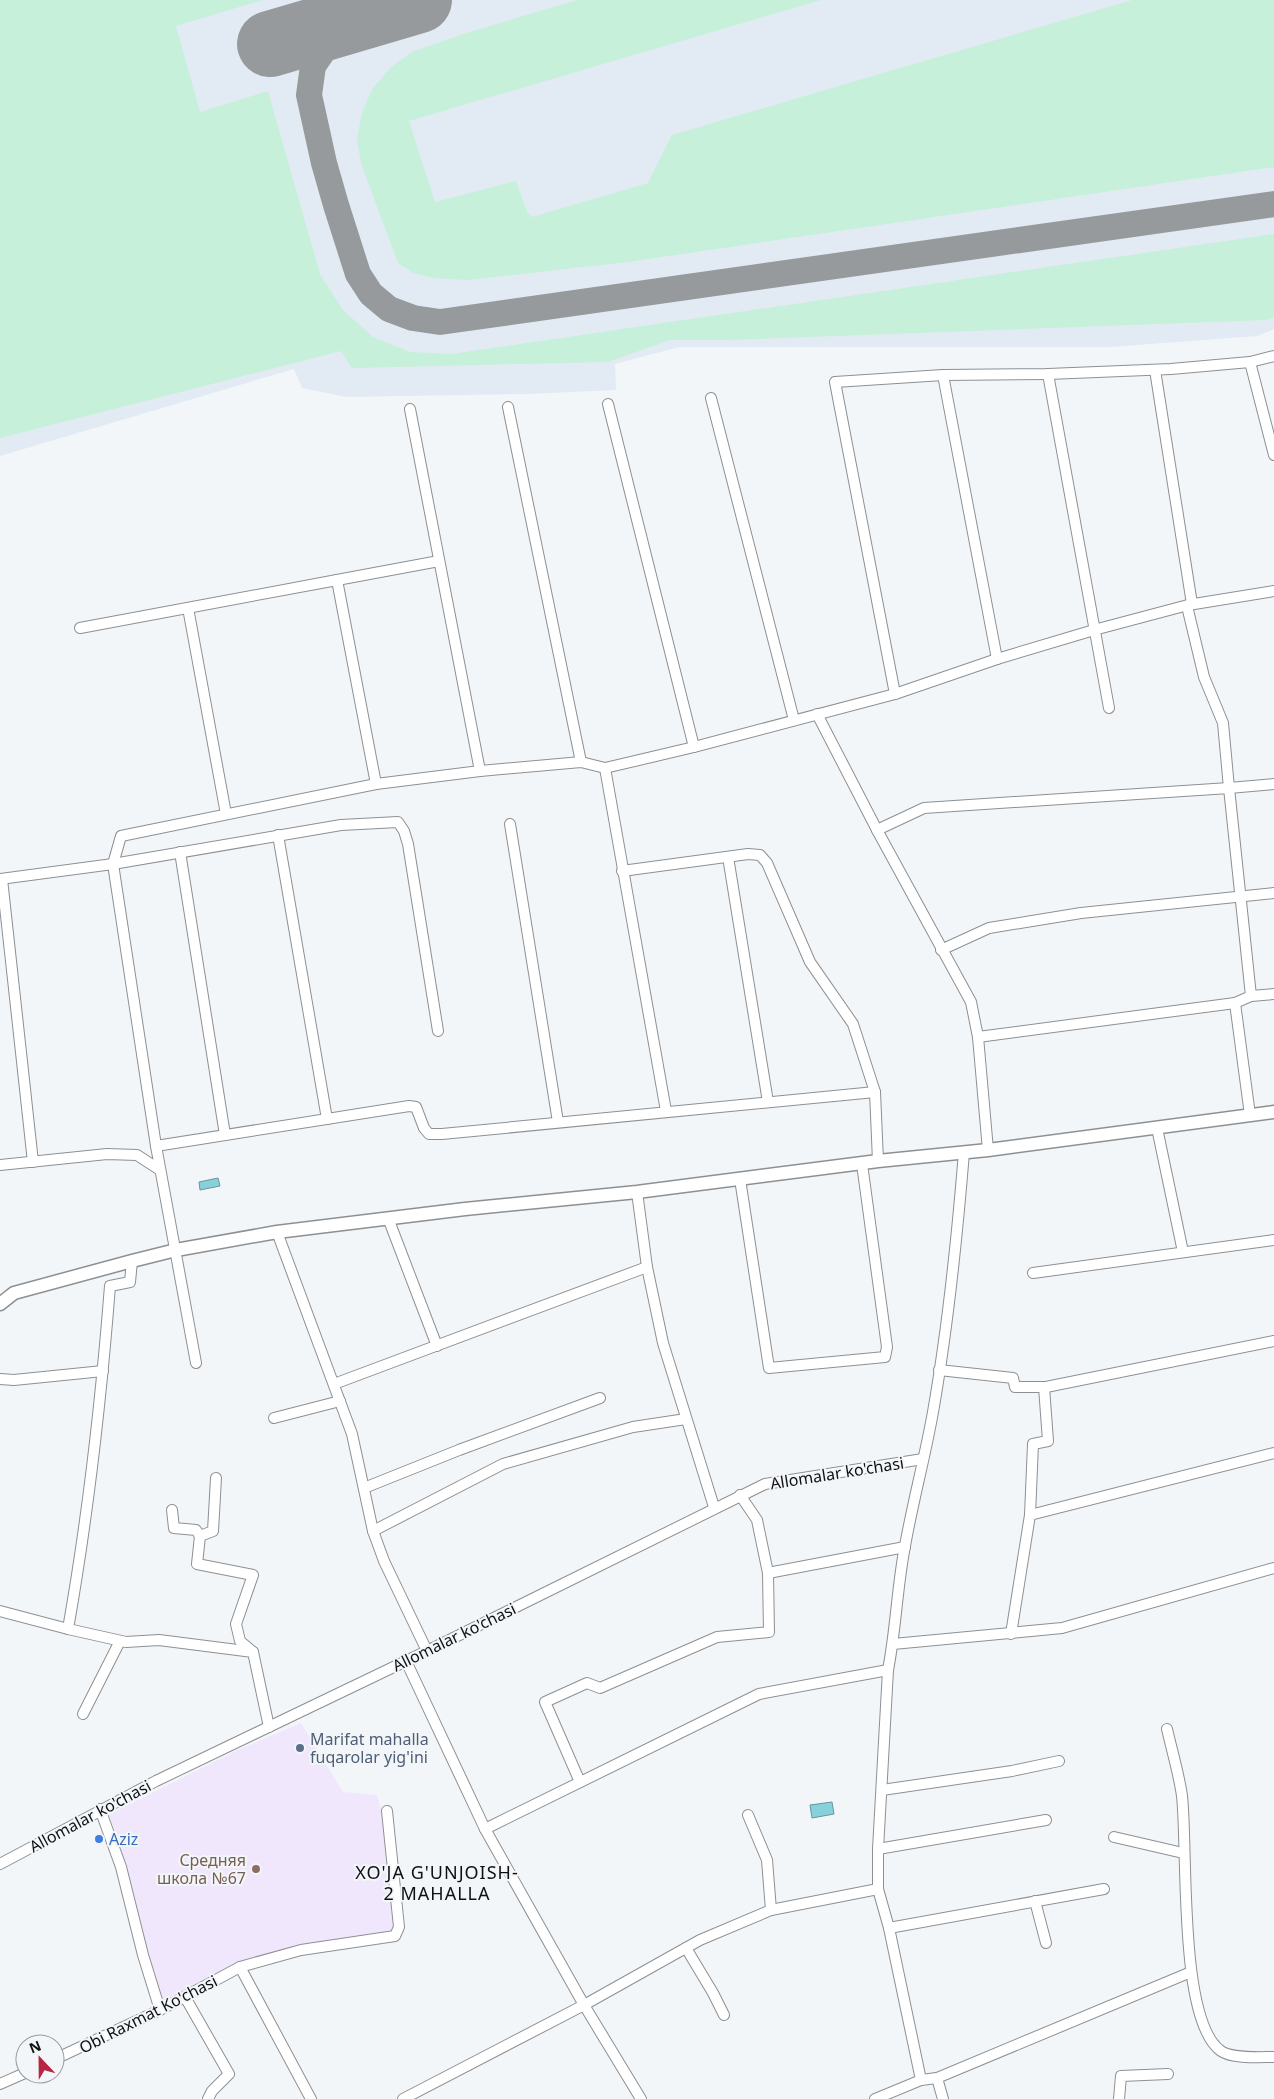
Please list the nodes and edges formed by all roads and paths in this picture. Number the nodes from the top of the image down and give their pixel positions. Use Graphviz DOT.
graph roads {
  1 [pos="1274,356"];
  2 [pos="1250,362"];
  3 [pos="1155,370"];
  4 [pos="1048,374"];
  5 [pos="943,375"];
  6 [pos="711,398"];
  7 [pos="608,404"];
  8 [pos="508,407"];
  9 [pos="410,409"];
  10 [pos="1274,455"];
  11 [pos="439,561"];
  12 [pos="337,580"];
  13 [pos="1274,591"];
  14 [pos="1192,604"];
  15 [pos="188,608"];
  16 [pos="80,628"];
  17 [pos="1094,630"];
  18 [pos="997,659"];
  19 [pos="895,694"];
  20 [pos="1108,708"];
  21 [pos="817,714"];
  22 [pos="794,720"];
  23 [pos="694,747"];
  24 [pos="581,762"];
  25 [pos="605,768"];
  26 [pos="480,771"];
  27 [pos="376,784"];
  28 [pos="1274,784"];
  29 [pos="1229,788"];
  30 [pos="226,814"];
  31 [pos="510,824"];
  32 [pos="877,830"];
  33 [pos="278,836"];
  34 [pos="180,852"];
  35 [pos="728,857"];
  36 [pos="114,864"];
  37 [pos="622,871"];
  38 [pos="1,879"];
  39 [pos="1274,893"];
  40 [pos="1241,896"];
  41 [pos="941,950"];
  42 [pos="1274,994"];
  43 [pos="1251,996"];
  44 [pos="1235,1003"];
  45 [pos="438,1031"];
  46 [pos="978,1037"];
  47 [pos="875,1092"];
  48 [pos="768,1102"];
  49 [pos="666,1111"];
  50 [pos="1274,1112"];
  51 [pos="1250,1115"];
  52 [pos="327,1119"];
  53 [pos="558,1122"];
  54 [pos="1158,1128"];
  55 [pos="225,1135"];
  56 [pos="156,1146"];
  57 [pos="988,1150"];
  58 [pos="964,1152"];
  59 [pos="878,1161"];
  60 [pos="34,1162"];
  61 [pos="862,1164"];
  62 [pos="0,1165"];
  63 [pos="160,1170"];
  64 [pos="740,1179"];
  65 [pos="637,1192"];
  66 [pos="388,1218"];
  67 [pos="277,1232"];
  68 [pos="1274,1240"];
  69 [pos="176,1250"];
  70 [pos="1183,1252"];
  71 [pos="132,1261"];
  72 [pos="647,1267"];
  73 [pos="1033,1273"];
  74 [pos="0,1304"];
  75 [pos="1274,1341"];
  76 [pos="437,1346"];
  77 [pos="196,1363"];
  78 [pos="939,1370"];
  79 [pos="103,1371"];
  80 [pos="0,1379"];
  81 [pos="334,1384"];
  82 [pos="1044,1387"];
  83 [pos="600,1398"];
  84 [pos="340,1400"];
  85 [pos="274,1418"];
  86 [pos="686,1419"];
  87 [pos="1274,1453"];
  88 [pos="924,1459"];
  89 [pos="216,1478"];
  90 [pos="364,1488"];
  91 [pos="740,1495"];
  92 [pos="714,1507"];
  93 [pos="172,1510"];
  94 [pos="1030,1515"];
  95 [pos="373,1531"];
  96 [pos="200,1536"];
  97 [pos="904,1548"];
  98 [pos="1274,1568"];
  99 [pos="768,1573"];
  100 [pos="0,1611"];
  101 [pos="68,1630"];
  102 [pos="1011,1634"];
  103 [pos="120,1641"];
  104 [pos="893,1644"];
  105 [pos="427,1651"];
  106 [pos="253,1652"];
  107 [pos="406,1660"];
  108 [pos="888,1670"];
  109 [pos="83,1714"];
  110 [pos="269,1727"];
  111 [pos="1167,1729"];
  112 [pos="1059,1761"];
  113 [pos="580,1782"];
  114 [pos="882,1790"];
  115 [pos="100,1809"];
  116 [pos="387,1811"];
  117 [pos="748,1815"];
  118 [pos="1046,1820"];
  119 [pos="485,1829"];
  120 [pos="1114,1837"];
  121 [pos="878,1849"];
  122 [pos="1183,1853"];
  123 [pos="0,1864"];
  124 [pos="878,1889"];
  125 [pos="1104,1889"];
  126 [pos="1035,1901"];
  127 [pos="771,1910"];
  128 [pos="890,1928"];
  129 [pos="1046,1943"];
  130 [pos="686,1948"];
  131 [pos="240,1967"];
  132 [pos="1191,1972"];
  133 [pos="185,1997"];
  134 [pos="584,2005"];
  135 [pos="160,2010"];
  136 [pos="724,2015"];
  137 [pos="65,2054"];
  138 [pos="1274,2057"];
  139 [pos="1168,2074"];
  140 [pos="15,2077"];
  141 [pos="937,2078"];
  142 [pos="921,2080"];
  143 [pos="0,2084"];
  144 [pos="208,2099"];
  145 [pos="311,2099"];
  146 [pos="403,2099"];
  147 [pos="639,2099"];
  148 [pos="875,2099"];
  149 [pos="943,2099"];
  150 [pos="1118,2099"];
  1 -- 2 [label="street"];
  2 -- 3 [label="street"];
  2 -- 10 [label="street"];
  3 -- 4 [label="street"];
  3 -- 14 [label="street"];
  4 -- 5 [label="street"];
  4 -- 17 [label="street"];
  5 -- 18 [label="street"];
  5 -- 19 [label="street"];
  6 -- 22 [label="street"];
  7 -- 23 [label="street"];
  8 -- 24 [label="street"];
  9 -- 11 [label="street"];
  11 -- 12 [label="street"];
  11 -- 26 [label="street"];
  12 -- 15 [label="street"];
  12 -- 27 [label="street"];
  13 -- 14 [label="street"];
  14 -- 17 [label="street"];
  14 -- 29 [label="street"];
  15 -- 16 [label="street"];
  15 -- 30 [label="street"];
  17 -- 18 [label="street"];
  17 -- 20 [label="street"];
  18 -- 19 [label="street"];
  19 -- 21 [label="street"];
  21 -- 22 [label="street"];
  21 -- 32 [label="street"];
  22 -- 23 [label="street"];
  23 -- 25 [label="street"];
  24 -- 25 [label="street"];
  24 -- 26 [label="street"];
  25 -- 37 [label="street"];
  26 -- 27 [label="street"];
  27 -- 30 [label="street"];
  28 -- 29 [label="street"];
  29 -- 32 [label="street"];
  29 -- 40 [label="street"];
  30 -- 36 [label="street"];
  31 -- 53 [label="street"];
  32 -- 41 [label="street"];
  33 -- 34 [label="street"];
  33 -- 45 [label="street"];
  33 -- 52 [label="street"];
  34 -- 36 [label="street"];
  34 -- 55 [label="street"];
  35 -- 37 [label="street"];
  35 -- 47 [label="street"];
  35 -- 48 [label="street"];
  36 -- 38 [label="street"];
  36 -- 56 [label="street"];
  37 -- 49 [label="street"];
  38 -- 60 [label="street"];
  39 -- 40 [label="street"];
  40 -- 41 [label="street"];
  40 -- 43 [label="street"];
  41 -- 46 [label="street"];
  42 -- 43 [label="street"];
  43 -- 44 [label="street"];
  44 -- 46 [label="street"];
  44 -- 51 [label="street"];
  46 -- 57 [label="street"];
  47 -- 48 [label="street"];
  47 -- 59 [label="street"];
  48 -- 49 [label="street"];
  49 -- 53 [label="street"];
  50 -- 51 [label="street"];
  51 -- 54 [label="street"];
  52 -- 53 [label="street"];
  52 -- 55 [label="street"];
  54 -- 57 [label="street"];
  54 -- 70 [label="street"];
  55 -- 56 [label="street"];
  56 -- 63 [label="street"];
  57 -- 58 [label="street"];
  58 -- 59 [label="street"];
  58 -- 78 [label="street"];
  59 -- 61 [label="street"];
  60 -- 62 [label="street"];
  60 -- 63 [label="street"];
  61 -- 64 [label="street"];
  61 -- 64 [label="street"];
  63 -- 69 [label="street"];
  64 -- 65 [label="street"];
  65 -- 66 [label="street"];
  65 -- 72 [label="street"];
  66 -- 67 [label="street"];
  66 -- 76 [label="street"];
  67 -- 69 [label="street"];
  67 -- 81 [label="street"];
  68 -- 70 [label="street"];
  69 -- 71 [label="street"];
  69 -- 77 [label="street"];
  70 -- 73 [label="street"];
  71 -- 74 [label="street"];
  71 -- 79 [label="street"];
  72 -- 76 [label="street"];
  72 -- 86 [label="street"];
  75 -- 82 [label="street"];
  76 -- 81 [label="street"];
  78 -- 82 [label="street"];
  78 -- 88 [label="street"];
  79 -- 80 [label="street"];
  79 -- 101 [label="street"];
  81 -- 84 [label="street"];
  82 -- 94 [label="street"];
  83 -- 90 [label="street"];
  84 -- 85 [label="street"];
  84 -- 90 [label="street"];
  86 -- 92 [label="street"];
  86 -- 95 [label="street"];
  87 -- 94 [label="street"];
  88 -- 91 [label="street, Allomalar ko'chasi"];
  88 -- 97 [label="street"];
  89 -- 96 [label="street"];
  90 -- 95 [label="street"];
  91 -- 92 [label="street, Allomalar ko'chasi"];
  91 -- 99 [label="street"];
  92 -- 105 [label="street, Allomalar ko'chasi"];
  93 -- 96 [label="street"];
  94 -- 102 [label="street"];
  95 -- 105 [label="street"];
  96 -- 106 [label="street"];
  97 -- 99 [label="street"];
  97 -- 104 [label="street"];
  98 -- 102 [label="street"];
  99 -- 113 [label="street"];
  100 -- 101 [label="street"];
  101 -- 103 [label="street"];
  102 -- 104 [label="street"];
  103 -- 106 [label="street"];
  103 -- 109 [label="street"];
  104 -- 108 [label="street"];
  105 -- 107 [label="street, Allomalar ko'chasi"];
  106 -- 110 [label="street"];
  107 -- 110 [label="street, Allomalar ko'chasi"];
  107 -- 119 [label="street"];
  108 -- 113 [label="street"];
  108 -- 114 [label="street"];
  110 -- 115 [label="street, Allomalar ko'chasi"];
  111 -- 122 [label="street"];
  112 -- 114 [label="street"];
  113 -- 119 [label="street"];
  114 -- 121 [label="street"];
  115 -- 123 [label="street, Allomalar ko'chasi"];
  115 -- 135 [label="street"];
  116 -- 131 [label="street"];
  117 -- 127 [label="street"];
  118 -- 121 [label="street"];
  119 -- 134 [label="street"];
  120 -- 122 [label="street"];
  121 -- 124 [label="street"];
  122 -- 132 [label="street"];
  124 -- 127 [label="street"];
  124 -- 128 [label="street"];
  125 -- 126 [label="street"];
  126 -- 128 [label="street"];
  126 -- 129 [label="street"];
  127 -- 130 [label="street"];
  128 -- 142 [label="street"];
  130 -- 134 [label="street"];
  130 -- 136 [label="street"];
  131 -- 133 [label="street, Obi Raxmat Ko'chasi"];
  131 -- 145 [label="street"];
  132 -- 138 [label="street"];
  132 -- 141 [label="street"];
  133 -- 135 [label="street, Obi Raxmat Ko'chasi"];
  133 -- 144 [label="street"];
  134 -- 146 [label="street"];
  134 -- 147 [label="street"];
  135 -- 137 [label="street, Obi Raxmat Ko'chasi"];
  139 -- 150 [label="street"];
  140 -- 143 [label="street"];
  141 -- 142 [label="street"];
  141 -- 149 [label="street"];
  142 -- 148 [label="street"];
}
